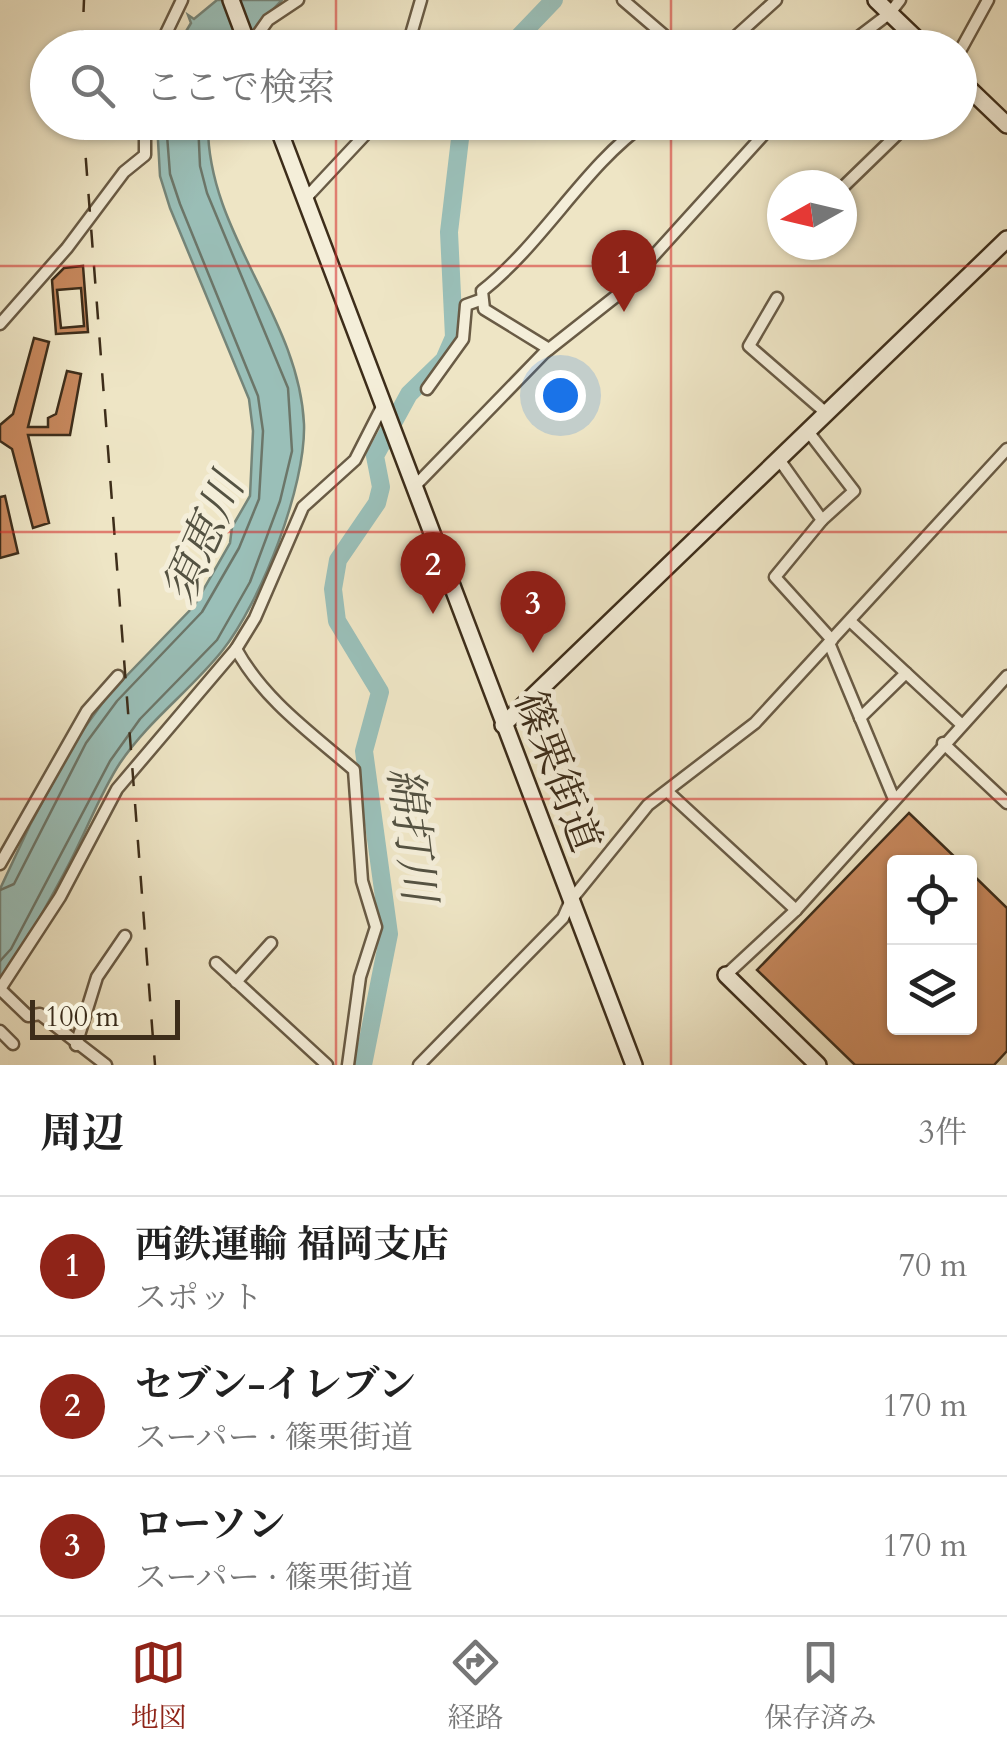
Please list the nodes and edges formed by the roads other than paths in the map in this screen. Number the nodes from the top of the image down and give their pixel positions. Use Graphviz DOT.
graph roads {
  1 [pos="182,0"];
  2 [pos="231,0"];
  3 [pos="298,0"];
  4 [pos="421,0"];
  5 [pos="623,0"];
  6 [pos="776,0"];
  7 [pos="876,0"];
  8 [pos="988,0"];
  9 [pos="895,7"];
  10 [pos="168,30"];
  11 [pos="243,30"];
  12 [pos="259,30"];
  13 [pos="412,30"];
  14 [pos="658,30"];
  15 [pos="743,30"];
  16 [pos="866,30"];
  17 [pos="912,30"];
  18 [pos="972,30"];
  19 [pos="977,96"];
  20 [pos="1007,124"];
  21 [pos="145,140"];
  22 [pos="282,140"];
  23 [pos="360,140"];
  24 [pos="626,140"];
  25 [pos="759,140"];
  26 [pos="891,140"];
  27 [pos="857,173"];
  28 [pos="304,200"];
  29 [pos="1007,238"];
  30 [pos="778,298"];
  31 [pos="480,300"];
  32 [pos="0,324"];
  33 [pos="549,349"];
  34 [pos="427,389"];
  35 [pos="381,409"];
  36 [pos="826,412"];
  37 [pos="807,430"];
  38 [pos="1007,450"];
  39 [pos="778,458"];
  40 [pos="413,488"];
  41 [pos="822,520"];
  42 [pos="850,621"];
  43 [pos="830,642"];
  44 [pos="236,649"];
  45 [pos="906,674"];
  46 [pos="118,676"];
  47 [pos="1007,676"];
  48 [pos="860,718"];
  49 [pos="503,725"];
  50 [pos="962,725"];
  51 [pos="944,744"];
  52 [pos="668,792"];
  53 [pos="894,799"];
  54 [pos="1007,803"];
  55 [pos="0,864"];
  56 [pos="571,900"];
  57 [pos="796,910"];
  58 [pos="124,936"];
  59 [pos="272,943"];
  60 [pos="216,963"];
  61 [pos="726,976"];
  62 [pos="236,982"];
  63 [pos="0,989"];
  64 [pos="0,1031"];
  65 [pos="13,1044"];
  66 [pos="76,1045"];
  67 [pos="106,1065"];
  68 [pos="327,1065"];
  69 [pos="348,1065"];
  70 [pos="419,1065"];
  71 [pos="634,1065"];
  72 [pos="818,1065"];
  1 -- 10 [label="street"];
  2 -- 11 [label="main road"];
  3 -- 12 [label="street"];
  4 -- 13 [label="street"];
  5 -- 14 [label="street"];
  6 -- 15 [label="street"];
  7 -- 9 [label="main road"];
  8 -- 18 [label="street"];
  9 -- 16 [label="street"];
  9 -- 17 [label="main road"];
  19 -- 20 [label="main road"];
  21 -- 32 [label="street"];
  22 -- 28 [label="main road"];
  23 -- 28 [label="street"];
  24 -- 31 [label="street"];
  25 -- 33 [label="street"];
  26 -- 27 [label="street"];
  28 -- 35 [label="main road"];
  29 -- 36 [label="main road"];
  30 -- 36 [label="street"];
  31 -- 33 [label="street"];
  31 -- 34 [label="street"];
  33 -- 40 [label="street"];
  35 -- 40 [label="main road, 篠栗街道"];
  35 -- 44 [label="street"];
  36 -- 37 [label="main road"];
  37 -- 39 [label="main road"];
  37 -- 41 [label="street"];
  38 -- 42 [label="street"];
  39 -- 41 [label="street"];
  39 -- 49 [label="main road"];
  40 -- 49 [label="main road, 篠栗街道"];
  41 -- 43 [label="street"];
  42 -- 43 [label="street"];
  42 -- 45 [label="street"];
  43 -- 48 [label="street"];
  43 -- 52 [label="street"];
  44 -- 63 [label="street"];
  44 -- 69 [label="street"];
  45 -- 48 [label="street"];
  45 -- 50 [label="street"];
  46 -- 55 [label="street"];
  47 -- 50 [label="street"];
  48 -- 53 [label="street"];
  49 -- 56 [label="main road, 篠栗街道"];
  50 -- 51 [label="street"];
  51 -- 53 [label="street"];
  51 -- 54 [label="street"];
  52 -- 56 [label="street"];
  52 -- 57 [label="street"];
  53 -- 57 [label="street"];
  56 -- 70 [label="street"];
  56 -- 71 [label="main road, 篠栗街道"];
  57 -- 61 [label="street"];
  58 -- 66 [label="street"];
  59 -- 62 [label="street"];
  60 -- 62 [label="street"];
  61 -- 72 [label="main road"];
  62 -- 68 [label="street"];
  63 -- 66 [label="street"];
  64 -- 65 [label="street"];
  66 -- 67 [label="street"];
}
